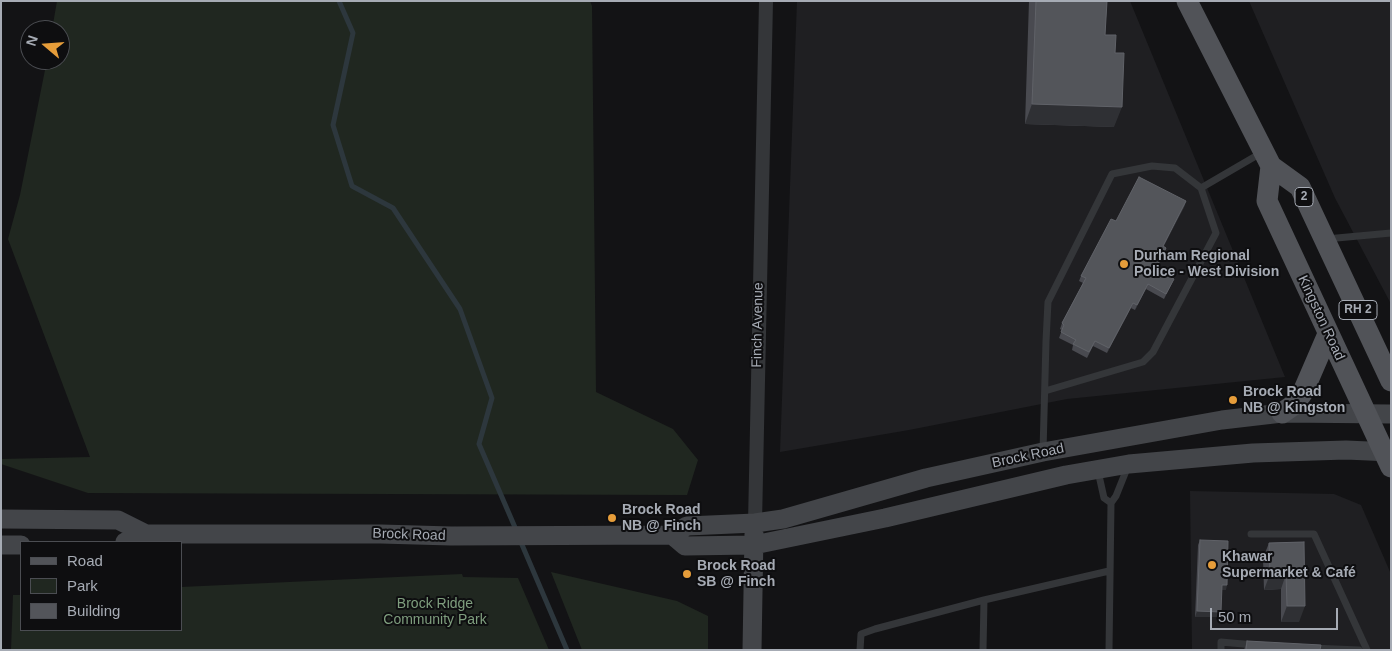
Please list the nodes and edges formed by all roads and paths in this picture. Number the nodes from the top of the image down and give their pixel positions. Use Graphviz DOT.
graph roads {
  1 [pos="766,1"];
  2 [pos="1187,1"];
  3 [pos="1267,159"];
  4 [pos="1201,188"];
  5 [pos="1391,233"];
  6 [pos="1324,239"];
  7 [pos="1328,334"];
  8 [pos="1391,381"];
  9 [pos="1045,391"];
  10 [pos="1282,413"];
  11 [pos="1367,413"];
  12 [pos="1391,414"];
  13 [pos="1043,452"];
  14 [pos="1388,456"];
  15 [pos="1129,464"];
  16 [pos="1098,470"];
  17 [pos="1111,503"];
  18 [pos="1,519"];
  19 [pos="755,523"];
  20 [pos="146,534"];
  21 [pos="1251,534"];
  22 [pos="672,535"];
  23 [pos="128,541"];
  24 [pos="1,545"];
  25 [pos="20,545"];
  26 [pos="754,545"];
  27 [pos="1110,571"];
  28 [pos="984,600"];
  29 [pos="1266,646"];
  30 [pos="1303,648"];
  31 [pos="752,650"];
  32 [pos="860,650"];
  33 [pos="983,650"];
  34 [pos="1109,650"];
  35 [pos="1221,650"];
  36 [pos="1359,650"];
  37 [pos="1367,650"];
  1 -- 19 [label="street, Finch Avenue"];
  2 -- 3 [label="main road"];
  3 -- 4 [label="lane"];
  3 -- 6 [label="main road, 2"];
  3 -- 7 [label="main road, Kingston Road / RH 2"];
  4 -- 9 [label="lane"];
  4 -- 9 [label="lane"];
  5 -- 6 [label="lane"];
  6 -- 8 [label="main road, RH 2"];
  7 -- 10 [label="main road"];
  7 -- 11 [label="main road, Kingston Road / RH 2"];
  9 -- 13 [label="lane"];
  10 -- 11 [label="main road, Brock Road"];
  10 -- 13 [label="main road, Brock Road"];
  11 -- 12 [label="main road, Brock Road"];
  11 -- 14 [label="main road, Kingston Road / RH 2"];
  13 -- 19 [label="main road, Brock Road"];
  14 -- 15 [label="main road, Brock Road"];
  15 -- 16 [label="main road, Brock Road"];
  15 -- 17 [label="lane"];
  16 -- 17 [label="lane"];
  16 -- 26 [label="main road, Brock Road"];
  17 -- 27 [label="lane"];
  18 -- 20 [label="main road, Brock Road"];
  19 -- 22 [label="main road, Brock Road"];
  19 -- 26 [label="main road, Finch Avenue"];
  20 -- 22 [label="main road, Brock Road"];
  20 -- 23 [label="main road, Brock Road"];
  21 -- 37 [label="lane"];
  22 -- 26 [label="main road, Brock Road"];
  24 -- 25 [label="main road"];
  26 -- 31 [label="main road, Finch Avenue"];
  27 -- 28 [label="lane"];
  27 -- 34 [label="lane"];
  28 -- 32 [label="lane"];
  28 -- 33 [label="lane"];
  29 -- 35 [label="lane"];
  30 -- 36 [label="lane"];
}
